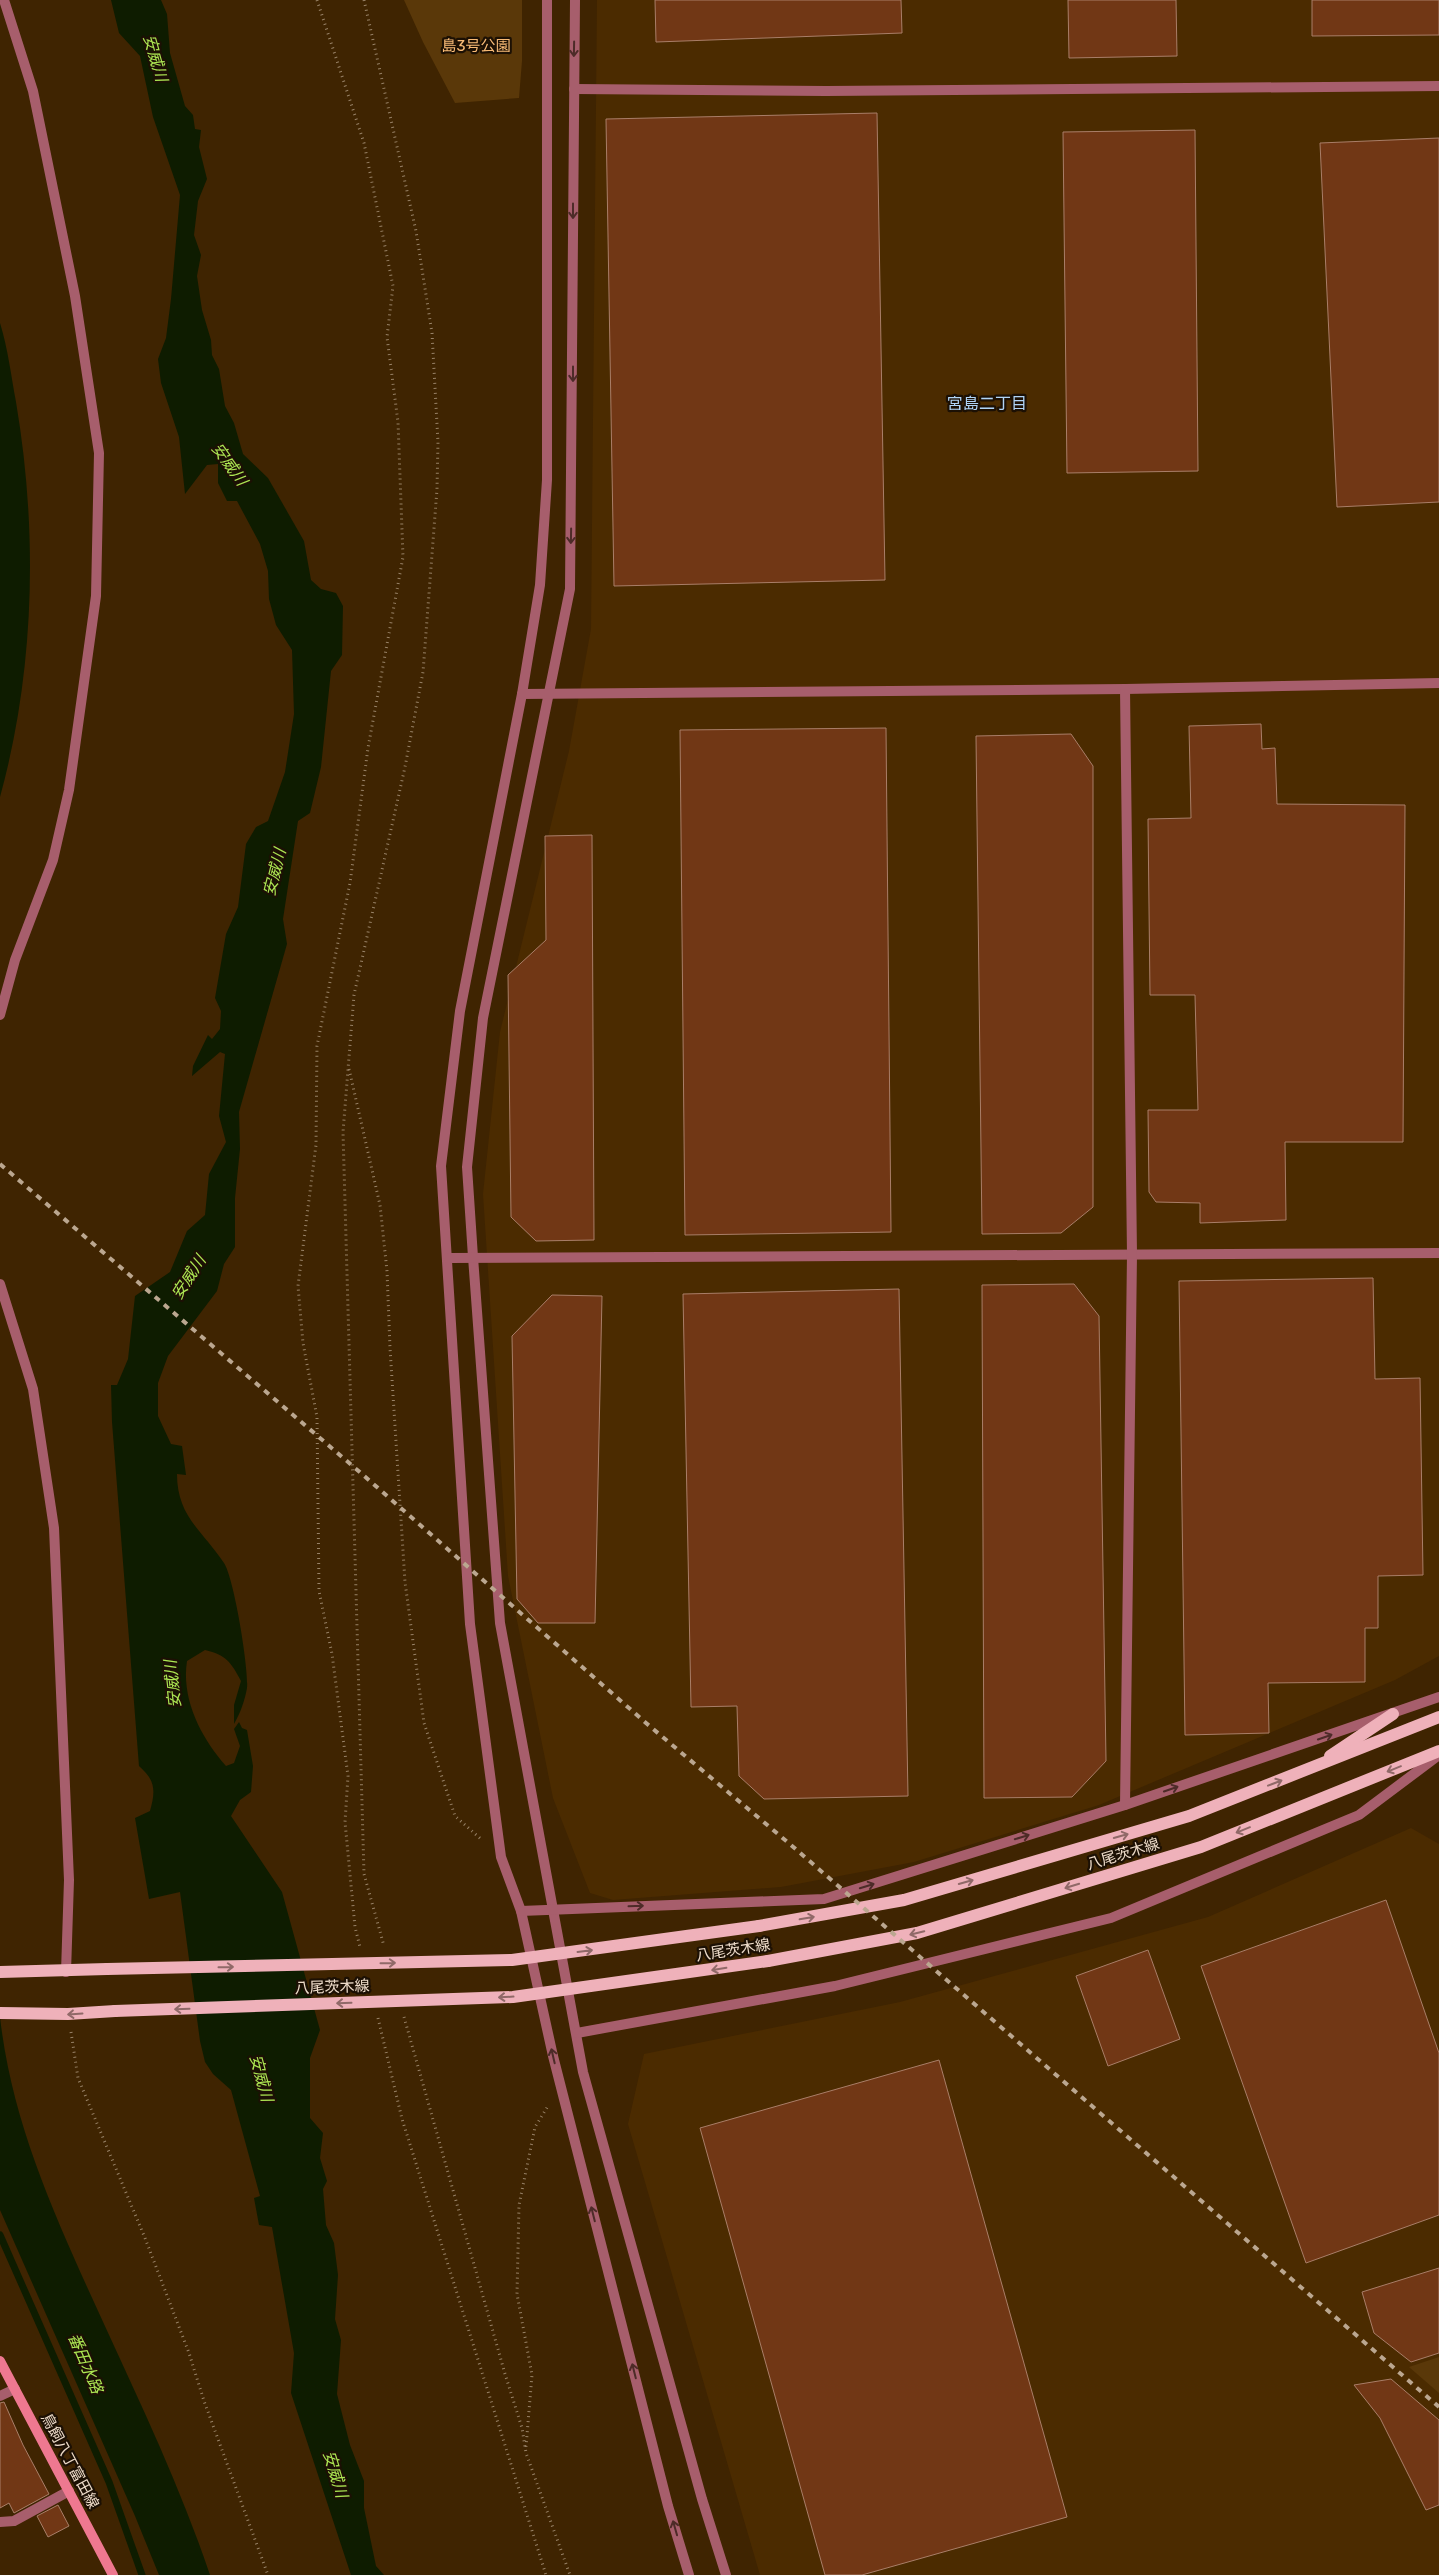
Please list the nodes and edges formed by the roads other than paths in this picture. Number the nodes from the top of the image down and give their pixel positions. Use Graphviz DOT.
graph roads {
  1 [pos="4,0"];
  2 [pos="548,0"];
  3 [pos="574,0"];
  4 [pos="1439,86"];
  5 [pos="574,89"];
  6 [pos="1439,683"];
  7 [pos="1125,689"];
  8 [pos="522,694"];
  9 [pos="550,695"];
  10 [pos="0,1015"];
  11 [pos="1439,1253"];
  12 [pos="1132,1254"];
  13 [pos="473,1257"];
  14 [pos="448,1258"];
  15 [pos="0,1284"];
  16 [pos="1439,1697"];
  17 [pos="1393,1714"];
  18 [pos="1439,1717"];
  19 [pos="1439,1751"];
  20 [pos="1439,1755"];
  21 [pos="1308,1771"];
  22 [pos="1125,1805"];
  23 [pos="553,1910"];
  24 [pos="521,1911"];
  25 [pos="0,1972"];
  26 [pos="66,1972"];
  27 [pos="0,2014"];
  28 [pos="578,2033"];
  29 [pos="0,2361"];
  30 [pos="15,2389"];
  31 [pos="0,2396"];
  32 [pos="69,2491"];
  33 [pos="0,2522"];
  34 [pos="113,2575"];
  35 [pos="689,2575"];
  36 [pos="726,2575"];
  1 -- 10 [label="street"];
  2 -- 8 [label="street"];
  3 -- 5 [label="street, one-way"];
  4 -- 5 [label="street"];
  5 -- 9 [label="street, one-way"];
  6 -- 7 [label="street"];
  7 -- 9 [label="street"];
  7 -- 12 [label="street"];
  8 -- 9 [label="street"];
  8 -- 14 [label="street"];
  9 -- 13 [label="street"];
  11 -- 12 [label="street"];
  12 -- 13 [label="street"];
  12 -- 22 [label="street"];
  13 -- 14 [label="street"];
  13 -- 23 [label="street"];
  14 -- 24 [label="street"];
  15 -- 26 [label="street"];
  16 -- 17 [label="street"];
  17 -- 21 [label="main road"];
  22 -- 17 [label="street, one-way"];
  18 -- 21 [label="main road, 八尾茨木線"];
  19 -- 27 [label="main road, 八尾茨木線, one-way, bridge"];
  20 -- 28 [label="street"];
  26 -- 21 [label="main road, 八尾茨木線, one-way, bridge"];
  23 -- 22 [label="street, one-way"];
  23 -- 24 [label="street"];
  23 -- 28 [label="street"];
  35 -- 24 [label="street, one-way"];
  25 -- 26 [label="main road, 八尾茨木線"];
  28 -- 36 [label="street"];
  29 -- 30 [label="main road, 鳥飼八丁富田線"];
  30 -- 31 [label="street"];
  30 -- 32 [label="main road, 鳥飼八丁富田線"];
  32 -- 33 [label="street"];
  32 -- 34 [label="main road, 鳥飼八丁富田線"];
}
